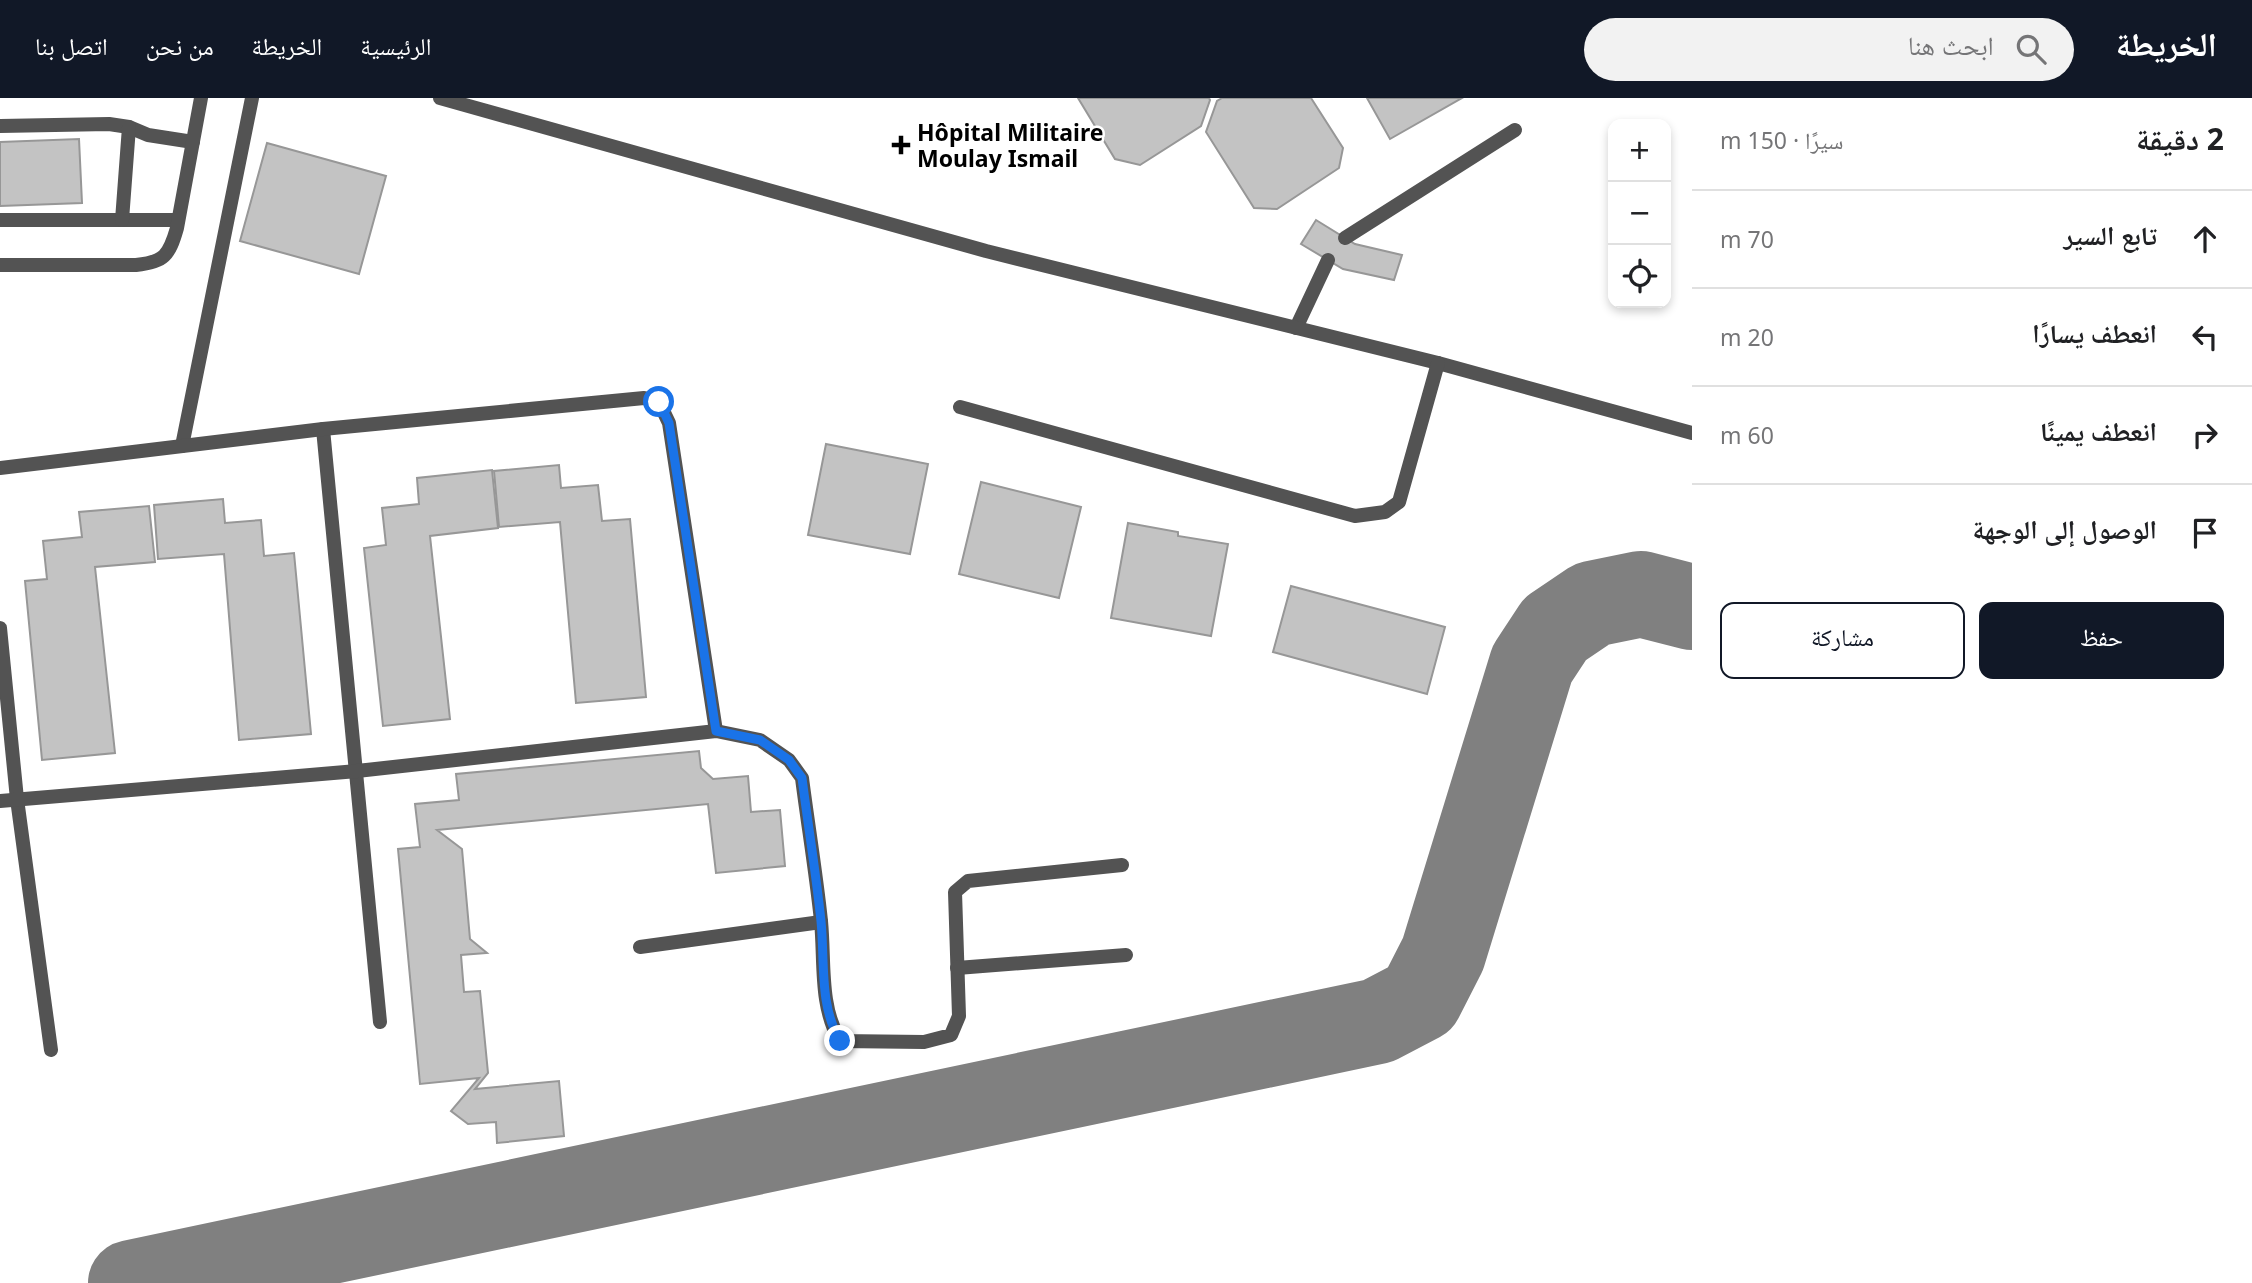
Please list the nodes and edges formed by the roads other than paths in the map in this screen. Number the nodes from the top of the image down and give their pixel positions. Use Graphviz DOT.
graph roads {
  1 [pos="201,98"];
  2 [pos="252,98"];
  3 [pos="440,98"];
  4 [pos="0,126"];
  5 [pos="129,127"];
  6 [pos="1515,130"];
  7 [pos="193,142"];
  8 [pos="0,220"];
  9 [pos="122,220"];
  10 [pos="178,220"];
  11 [pos="1345,238"];
  12 [pos="1328,260"];
  13 [pos="0,265"];
  14 [pos="1296,328"];
  15 [pos="1438,363"];
  16 [pos="960,407"];
  17 [pos="323,429"];
  18 [pos="1692,433"];
  19 [pos="182,446"];
  20 [pos="0,468"];
  21 [pos="0,628"];
  22 [pos="716,731"];
  23 [pos="357,771"];
  24 [pos="17,799"];
  25 [pos="0,800"];
  26 [pos="1122,865"];
  27 [pos="821,922"];
  28 [pos="640,947"];
  29 [pos="1126,955"];
  30 [pos="957,968"];
  31 [pos="380,1022"];
  32 [pos="51,1050"];
  1 -- 7 [label="street"];
  2 -- 19 [label="street"];
  3 -- 14 [label="street"];
  4 -- 5 [label="street"];
  5 -- 7 [label="street"];
  5 -- 9 [label="street"];
  6 -- 11 [label="street"];
  7 -- 10 [label="street"];
  8 -- 9 [label="street"];
  9 -- 10 [label="street"];
  10 -- 13 [label="street"];
  12 -- 14 [label="street"];
  14 -- 15 [label="street"];
  15 -- 16 [label="street"];
  15 -- 18 [label="street"];
  17 -- 19 [label="street"];
  17 -- 22 [label="street"];
  17 -- 23 [label="street"];
  19 -- 20 [label="street"];
  21 -- 24 [label="street"];
  22 -- 23 [label="street"];
  22 -- 27 [label="street"];
  23 -- 24 [label="street"];
  23 -- 31 [label="street"];
  24 -- 25 [label="street"];
  24 -- 32 [label="street"];
  26 -- 30 [label="street"];
  27 -- 28 [label="street"];
  27 -- 30 [label="street"];
  29 -- 30 [label="street"];
}
